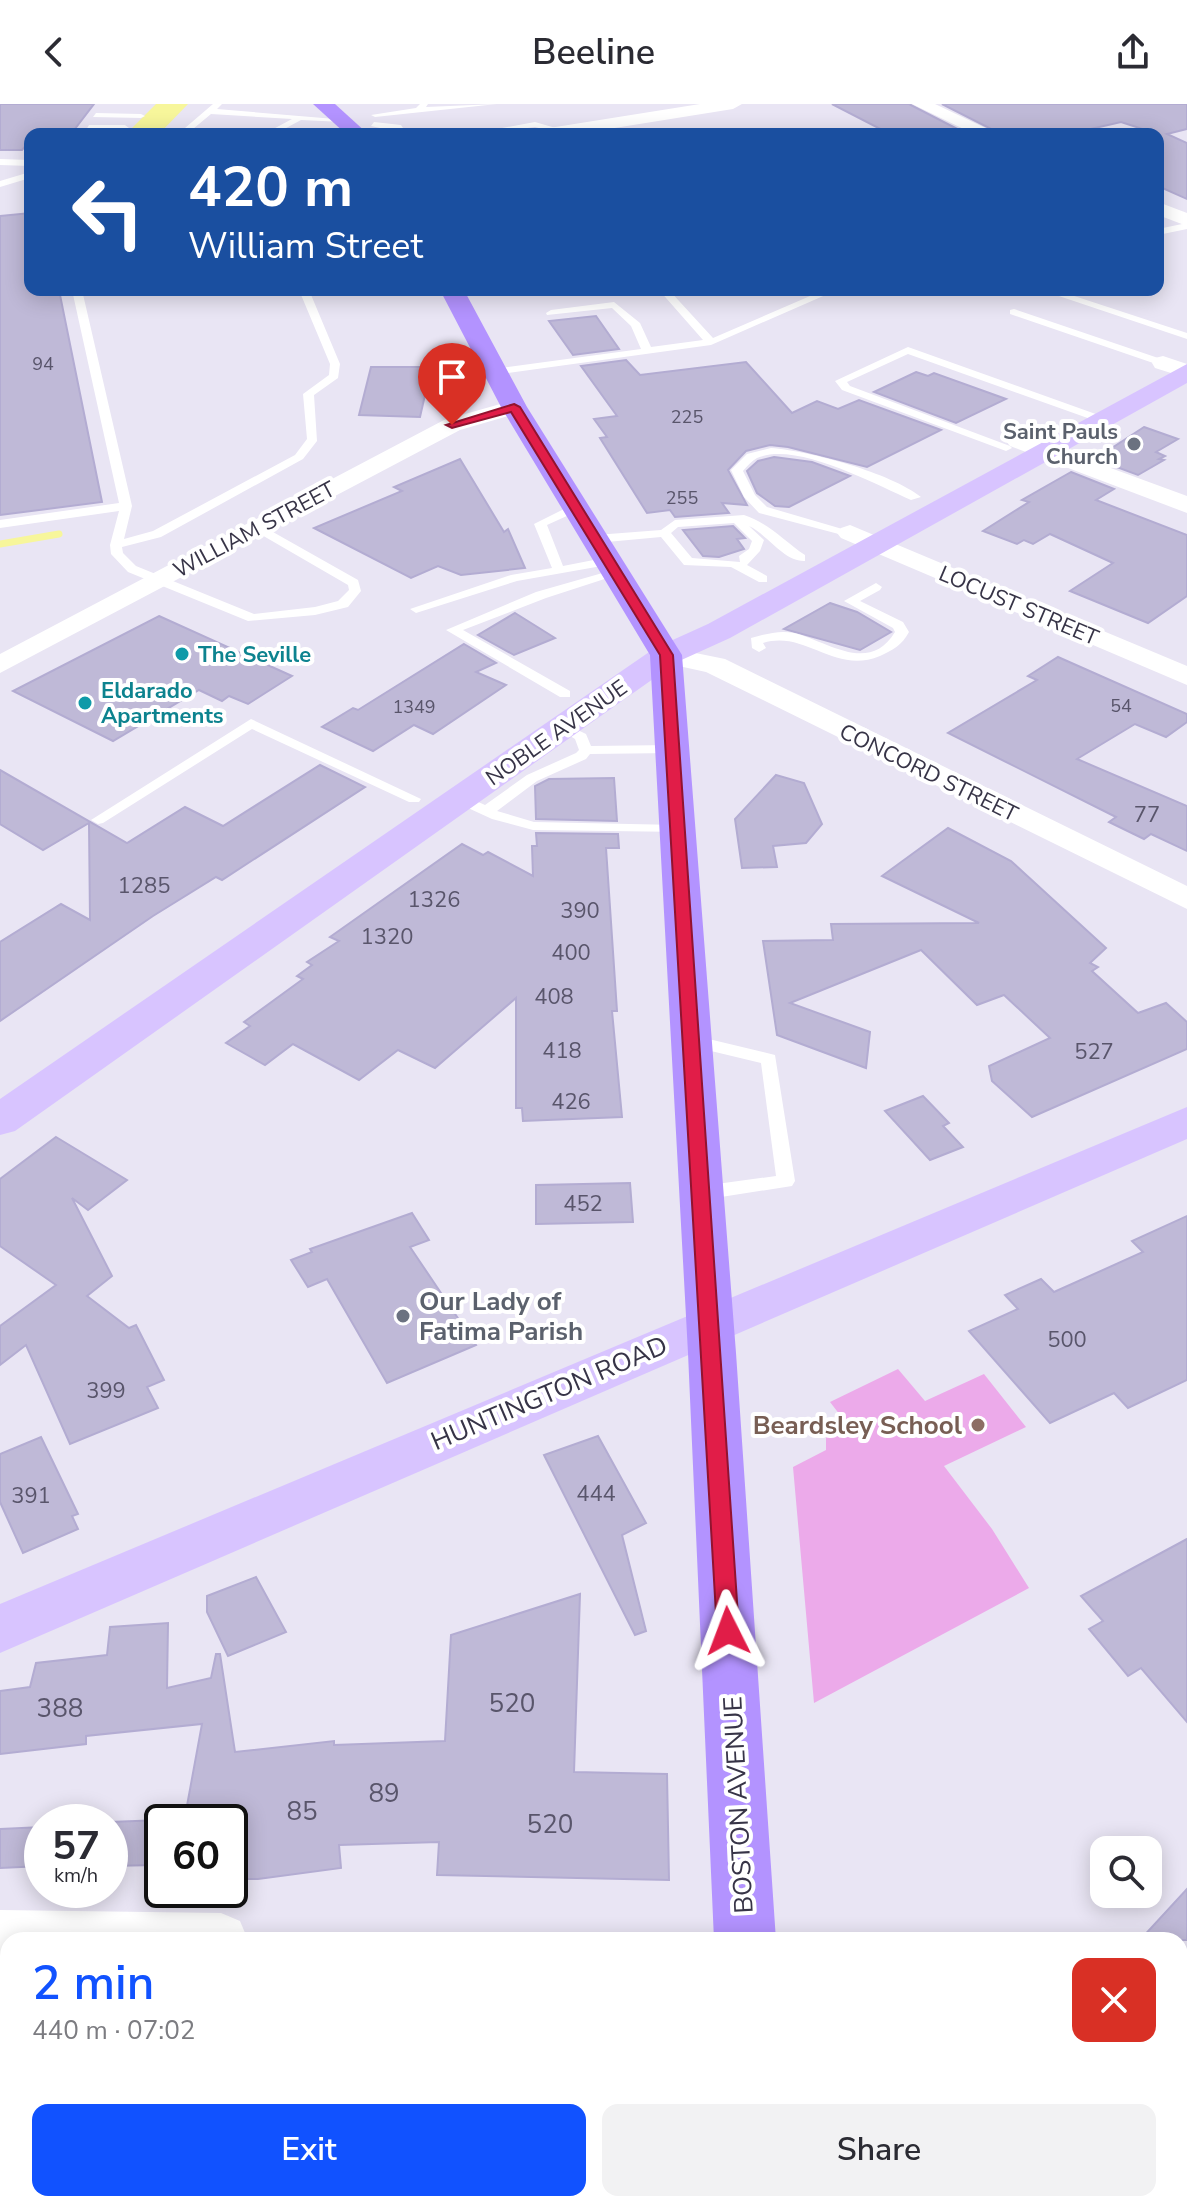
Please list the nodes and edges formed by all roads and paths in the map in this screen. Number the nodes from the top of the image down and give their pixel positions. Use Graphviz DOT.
graph roads {
  1 [pos="104,104"];
  2 [pos="218,104"];
  3 [pos="284,104"];
  4 [pos="733,104"];
  5 [pos="921,104"];
  6 [pos="481,106"];
  7 [pos="422,107"];
  8 [pos="689,107"];
  9 [pos="491,109"];
  10 [pos="209,111"];
  11 [pos="96,115"];
  12 [pos="141,116"];
  13 [pos="347,118"];
  14 [pos="299,119"];
  15 [pos="497,121"];
  16 [pos="197,122"];
  17 [pos="211,123"];
  18 [pos="89,128"];
  19 [pos="190,128"];
  20 [pos="280,128"];
  21 [pos="399,128"];
  22 [pos="503,128"];
  23 [pos="521,128"];
  24 [pos="550,128"];
  25 [pos="578,128"];
  26 [pos="975,128"];
  27 [pos="0,162"];
  28 [pos="24,163"];
  29 [pos="24,177"];
  30 [pos="0,178"];
  31 [pos="19,179"];
  32 [pos="0,184"];
  33 [pos="1164,211"];
  34 [pos="1187,223"];
  35 [pos="1164,230"];
  36 [pos="78,296"];
  37 [pos="306,296"];
  38 [pos="455,296"];
  39 [pos="669,296"];
  40 [pos="818,296"];
  41 [pos="1064,296"];
  42 [pos="1014,312"];
  43 [pos="551,313"];
  44 [pos="1187,336"];
  45 [pos="711,342"];
  46 [pos="1187,350"];
  47 [pos="647,351"];
  48 [pos="1179,369"];
  49 [pos="494,372"];
  50 [pos="514,407"];
  51 [pos="1087,415"];
  52 [pos="1022,446"];
  53 [pos="915,497"];
  54 [pos="1187,505"];
  55 [pos="126,506"];
  56 [pos="576,507"];
  57 [pos="0,524"];
  58 [pos="257,527"];
  59 [pos="667,529"];
  60 [pos="864,539"];
  61 [pos="116,545"];
  62 [pos="791,551"];
  63 [pos="607,558"];
  64 [pos="750,569"];
  65 [pos="559,570"];
  66 [pos="160,579"];
  67 [pos="876,587"];
  68 [pos="416,609"];
  69 [pos="661,645"];
  70 [pos="759,648"];
  71 [pos="0,665"];
  72 [pos="1187,676"];
  73 [pos="571,724"];
  74 [pos="672,749"];
  75 [pos="414,799"];
  76 [pos="474,805"];
  77 [pos="98,820"];
  78 [pos="678,829"];
  79 [pos="1187,899"];
  80 [pos="692,1041"];
  81 [pos="0,1084"];
  82 [pos="0,1120"];
  83 [pos="1187,1122"];
  84 [pos="702,1193"];
  85 [pos="710,1324"];
  86 [pos="0,1629"];
  87 [pos="745,1932"];
  1 -- 11 [label="lane"];
  2 -- 10 [label="lane"];
  3 -- 14 [label="lane"];
  4 -- 8 [label="street"];
  5 -- 26 [label="street"];
  6 -- 7 [label="lane"];
  6 -- 9 [label="lane"];
  7 -- 13 [label="lane"];
  8 -- 25 [label="street"];
  10 -- 14 [label="lane"];
  10 -- 16 [label="lane"];
  11 -- 12 [label="lane"];
  11 -- 18 [label="lane"];
  13 -- 14 [label="lane"];
  13 -- 21 [label="lane"];
  14 -- 20 [label="lane"];
  15 -- 22 [label="lane"];
  16 -- 17 [label="lane"];
  16 -- 19 [label="lane"];
  23 -- 24 [label="lane"];
  27 -- 28 [label="lane"];
  29 -- 31 [label="lane"];
  30 -- 31 [label="lane"];
  31 -- 32 [label="lane"];
  33 -- 34 [label="street"];
  34 -- 35 [label="lane"];
  36 -- 55 [label="lane"];
  37 -- 61 [label="lane"];
  38 -- 49 [label="main road, BOSTON AVENUE"];
  39 -- 45 [label="lane"];
  40 -- 45 [label="lane"];
  41 -- 44 [label="lane"];
  42 -- 48 [label="lane"];
  43 -- 47 [label="lane"];
  45 -- 47 [label="lane"];
  46 -- 48 [label="main road, NOBLE AVENUE"];
  47 -- 49 [label="lane"];
  48 -- 51 [label="main road, NOBLE AVENUE"];
  49 -- 50 [label="main road, BOSTON AVENUE"];
  50 -- 56 [label="main road, BOSTON AVENUE"];
  50 -- 58 [label="street, WILLIAM STREET"];
  51 -- 52 [label="main road, NOBLE AVENUE"];
  51 -- 52 [label="lane"];
  52 -- 53 [label="main road, NOBLE AVENUE"];
  52 -- 54 [label="street"];
  52 -- 60 [label="main road, NOBLE AVENUE"];
  53 -- 60 [label="main road, NOBLE AVENUE"];
  53 -- 60 [label="lane"];
  55 -- 57 [label="lane"];
  55 -- 61 [label="lane"];
  56 -- 63 [label="main road, BOSTON AVENUE"];
  56 -- 65 [label="lane"];
  58 -- 66 [label="street, WILLIAM STREET"];
  58 -- 66 [label="lane"];
  59 -- 62 [label="lane"];
  59 -- 63 [label="lane"];
  59 -- 64 [label="lane"];
  59 -- 64 [label="lane"];
  60 -- 62 [label="main road, NOBLE AVENUE"];
  60 -- 69 [label="main road, NOBLE AVENUE"];
  60 -- 72 [label="street, LOCUST STREET"];
  61 -- 66 [label="lane"];
  62 -- 64 [label="main road, NOBLE AVENUE"];
  63 -- 65 [label="lane"];
  63 -- 69 [label="main road, BOSTON AVENUE"];
  63 -- 73 [label="lane"];
  64 -- 69 [label="main road, NOBLE AVENUE"];
  65 -- 68 [label="lane"];
  66 -- 71 [label="street, WILLIAM STREET"];
  67 -- 70 [label="lane"];
  69 -- 73 [label="main road, NOBLE AVENUE"];
  69 -- 74 [label="main road, BOSTON AVENUE"];
  69 -- 79 [label="street, CONCORD STREET"];
  73 -- 74 [label="lane"];
  73 -- 75 [label="main road, NOBLE AVENUE"];
  73 -- 76 [label="main road, NOBLE AVENUE"];
  74 -- 78 [label="main road, BOSTON AVENUE"];
  75 -- 77 [label="lane"];
  75 -- 81 [label="main road, NOBLE AVENUE"];
  76 -- 78 [label="lane"];
  76 -- 82 [label="main road, NOBLE AVENUE"];
  78 -- 80 [label="main road, BOSTON AVENUE"];
  80 -- 84 [label="main road, BOSTON AVENUE"];
  80 -- 84 [label="lane"];
  83 -- 85 [label="main road, HUNTINGTON ROAD"];
  84 -- 85 [label="main road, BOSTON AVENUE"];
  85 -- 86 [label="main road, HUNTINGTON ROAD"];
  85 -- 87 [label="main road, BOSTON AVENUE"];
}
